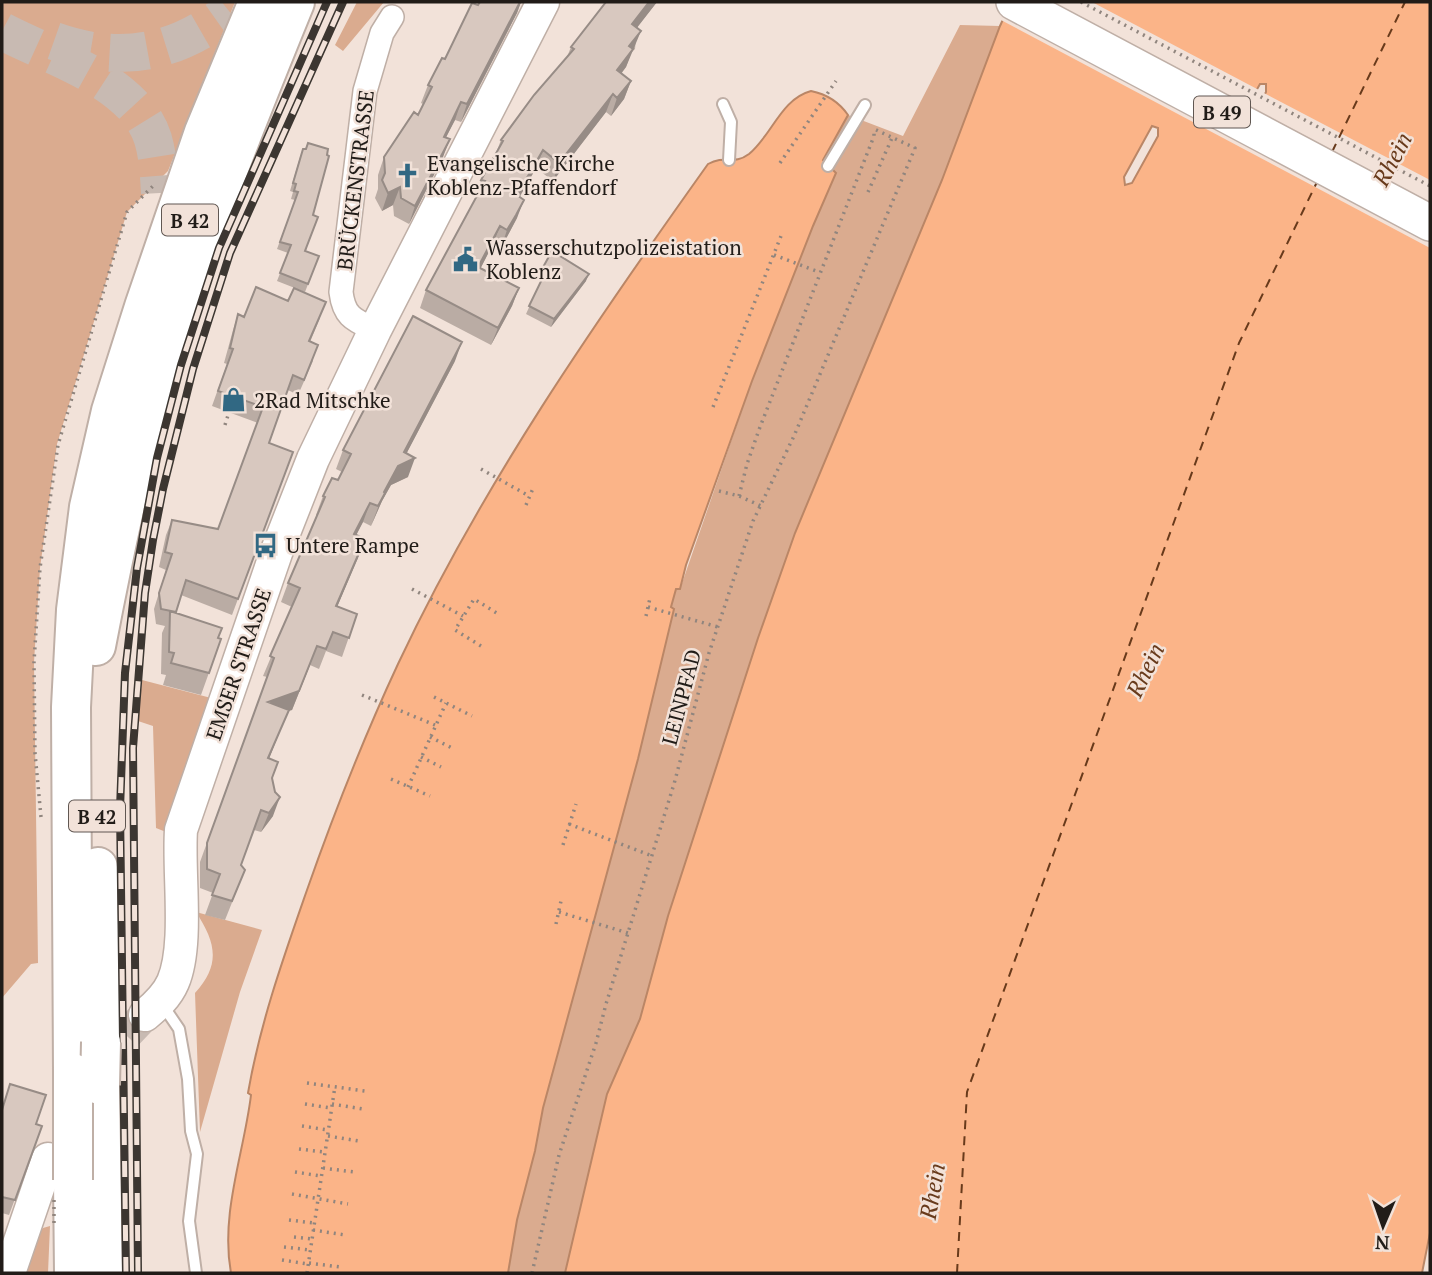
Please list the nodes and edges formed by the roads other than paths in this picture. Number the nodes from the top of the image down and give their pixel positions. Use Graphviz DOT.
graph roads {
  1 [pos="276,2"];
  2 [pos="295,2"];
  3 [pos="543,2"];
  4 [pos="1014,2"];
  5 [pos="1050,2"];
  6 [pos="242,5"];
  7 [pos="392,17"];
  8 [pos="723,104"];
  9 [pos="865,105"];
  10 [pos="729,160"];
  11 [pos="828,166"];
  12 [pos="160,193"];
  13 [pos="1430,205"];
  14 [pos="1430,223"];
  15 [pos="144,307"];
  16 [pos="375,330"];
  17 [pos="96,646"];
  18 [pos="153,1009"];
  19 [pos="86,1079"];
  20 [pos="61,1170"];
  21 [pos="9,1273"];
  22 [pos="74,1273"];
  23 [pos="103,1273"];
  24 [pos="196,1273"];
  1 -- 17 [label="highway, B 42"];
  2 -- 17 [label="highway"];
  3 -- 16 [label="street, EMSER STRASSE"];
  4 -- 14 [label="main road, B 49"];
  5 -- 13 [label="main road, B 49"];
  6 -- 15 [label="highway, B 42"];
  7 -- 16 [label="street, BRÜCKENSTRASSE"];
  8 -- 10 [label="lane"];
  9 -- 11 [label="lane"];
  12 -- 15 [label="highway"];
  15 -- 19 [label="highway, B 42"];
  16 -- 18 [label="street, EMSER STRASSE"];
  17 -- 19 [label="highway, B 42, bridge"];
  18 -- 24 [label="lane, EMSER STRASSE"];
  19 -- 20 [label="highway, B 42, bridge"];
  19 -- 23 [label="highway, B 42"];
  20 -- 21 [label="street"];
  20 -- 22 [label="highway, B 42"];
}
